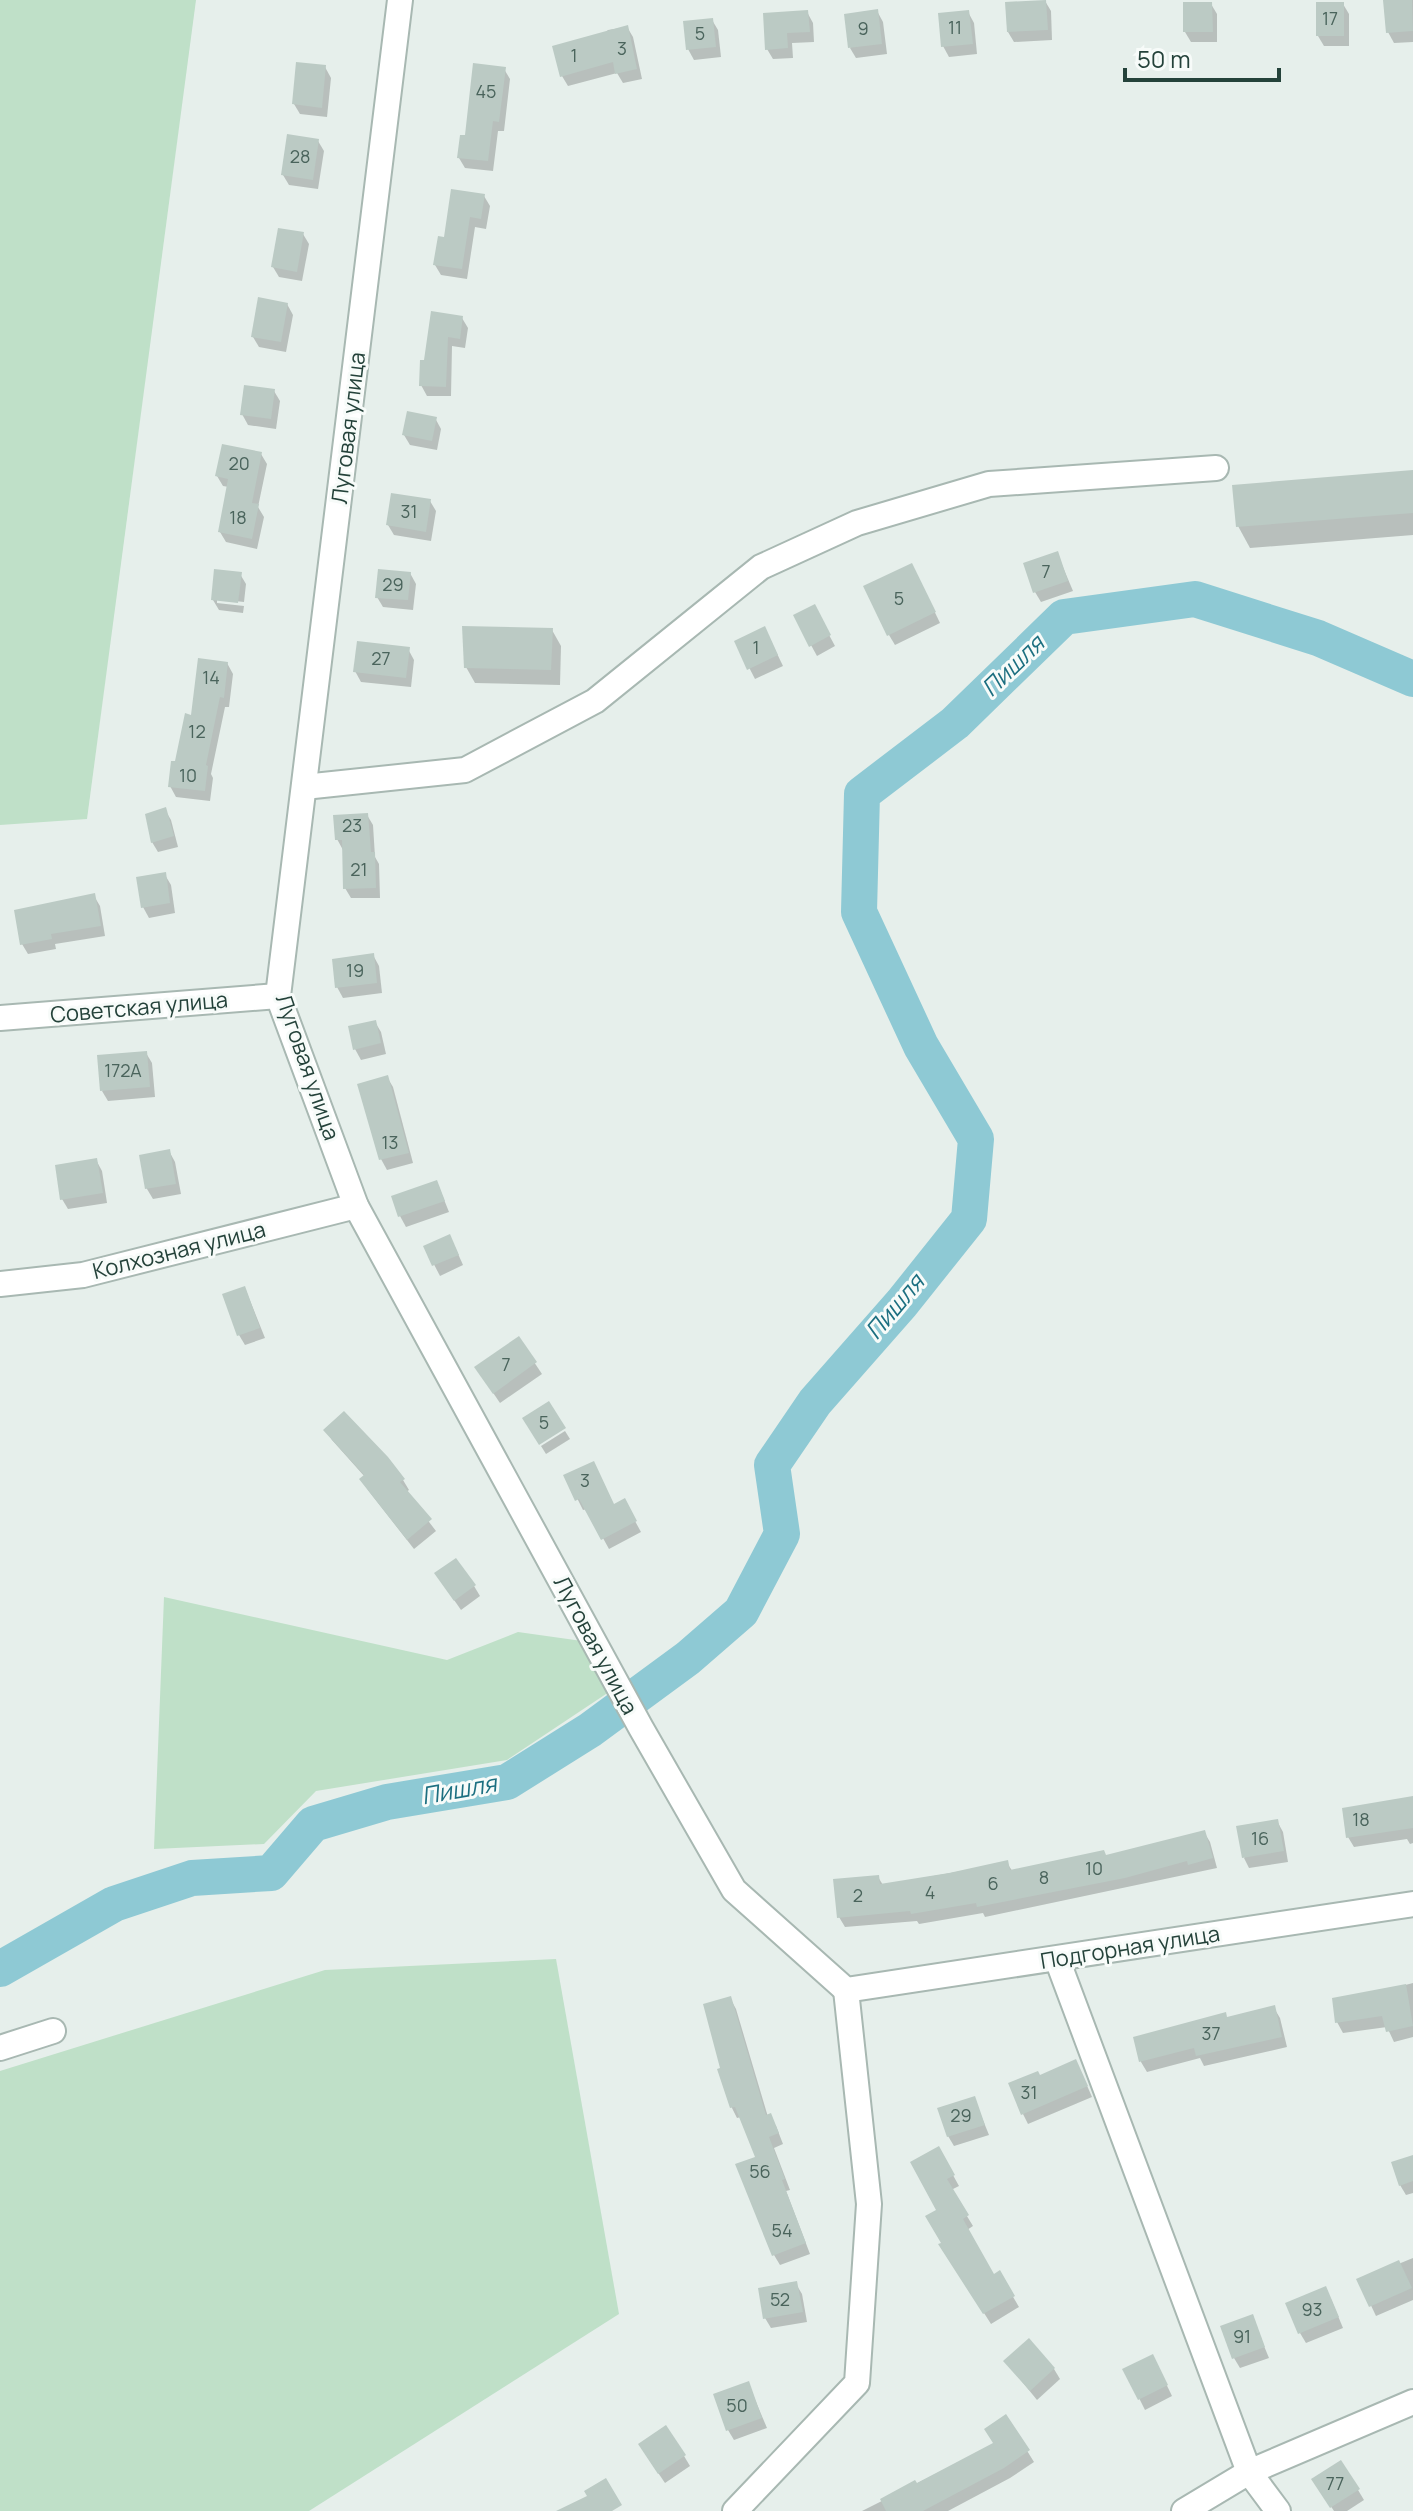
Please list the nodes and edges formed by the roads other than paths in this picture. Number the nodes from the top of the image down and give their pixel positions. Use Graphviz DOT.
graph roads {
  1 [pos="400,0"];
  2 [pos="1216,468"];
  3 [pos="304,787"];
  4 [pos="278,996"];
  5 [pos="0,1018"];
  6 [pos="356,1206"];
  7 [pos="0,1284"];
  8 [pos="1413,1904"];
  9 [pos="1057,1959"];
  10 [pos="846,1990"];
  11 [pos="53,2031"];
  12 [pos="0,2048"];
  13 [pos="1413,2402"];
  14 [pos="1249,2472"];
  15 [pos="735,2511"];
  16 [pos="1184,2511"];
  17 [pos="1278,2511"];
  1 -- 3 [label="street, Луговая улица"];
  2 -- 3 [label="street"];
  3 -- 4 [label="street, Луговая улица"];
  4 -- 5 [label="street, Советская улица"];
  4 -- 6 [label="street, Луговая улица"];
  6 -- 7 [label="street, Колхозная улица"];
  6 -- 10 [label="street, Луговая улица"];
  8 -- 9 [label="street, Подгорная улица"];
  9 -- 10 [label="street, Подгорная улица"];
  9 -- 14 [label="street"];
  10 -- 15 [label="street"];
  11 -- 12 [label="street"];
  13 -- 14 [label="street"];
  14 -- 16 [label="street"];
  14 -- 17 [label="street"];
}
